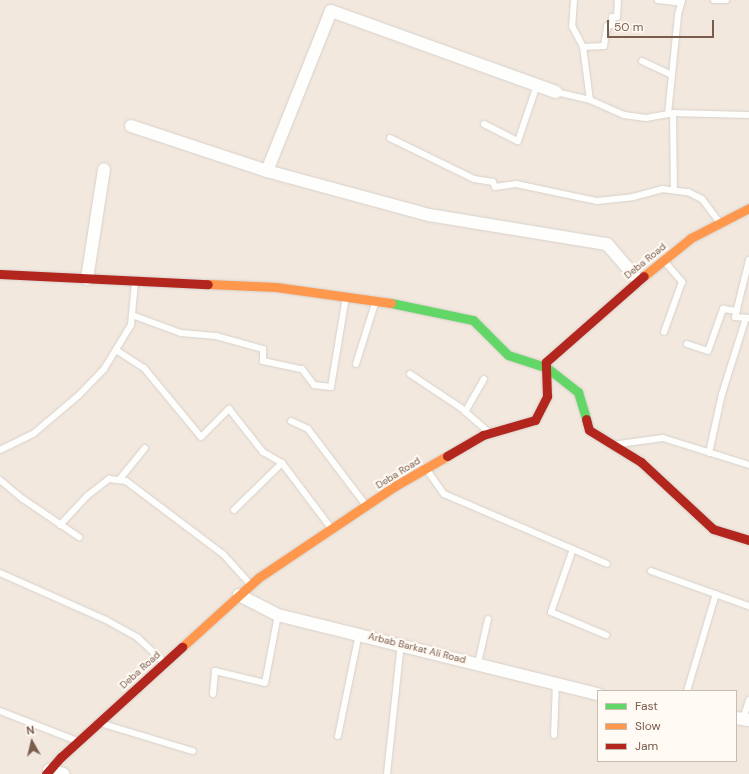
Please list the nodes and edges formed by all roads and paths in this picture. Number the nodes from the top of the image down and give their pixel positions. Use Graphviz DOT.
graph roads {
  1 [pos="574,0"];
  2 [pos="618,0"];
  3 [pos="658,0"];
  4 [pos="714,0"];
  5 [pos="726,0"];
  6 [pos="682,1"];
  7 [pos="583,47"];
  8 [pos="642,61"];
  9 [pos="672,75"];
  10 [pos="537,85"];
  11 [pos="556,92"];
  12 [pos="590,100"];
  13 [pos="671,114"];
  14 [pos="749,115"];
  15 [pos="484,124"];
  16 [pos="131,126"];
  17 [pos="390,138"];
  18 [pos="104,169"];
  19 [pos="268,171"];
  20 [pos="674,190"];
  21 [pos="749,208"];
  22 [pos="720,223"];
  23 [pos="663,260"];
  24 [pos="749,260"];
  25 [pos="0,274"];
  26 [pos="136,278"];
  27 [pos="87,279"];
  28 [pos="638,280"];
  29 [pos="346,296"];
  30 [pos="377,300"];
  31 [pos="737,311"];
  32 [pos="132,315"];
  33 [pos="747,318"];
  34 [pos="664,332"];
  35 [pos="687,344"];
  36 [pos="116,350"];
  37 [pos="356,364"];
  38 [pos="546,367"];
  39 [pos="410,374"];
  40 [pos="484,379"];
  41 [pos="465,412"];
  42 [pos="291,421"];
  43 [pos="490,433"];
  44 [pos="613,444"];
  45 [pos="145,448"];
  46 [pos="0,450"];
  47 [pos="709,453"];
  48 [pos="282,463"];
  49 [pos="749,465"];
  50 [pos="426,468"];
  51 [pos="0,480"];
  52 [pos="119,480"];
  53 [pos="366,506"];
  54 [pos="234,510"];
  55 [pos="60,525"];
  56 [pos="332,529"];
  57 [pos="79,537"];
  58 [pos="749,540"];
  59 [pos="573,549"];
  60 [pos="607,564"];
  61 [pos="651,571"];
  62 [pos="0,573"];
  63 [pos="251,584"];
  64 [pos="716,594"];
  65 [pos="239,595"];
  66 [pos="749,606"];
  67 [pos="278,615"];
  68 [pos="488,619"];
  69 [pos="359,634"];
  70 [pos="606,635"];
  71 [pos="402,644"];
  72 [pos="165,663"];
  73 [pos="478,663"];
  74 [pos="556,683"];
  75 [pos="687,690"];
  76 [pos="213,694"];
  77 [pos="597,694"];
  78 [pos="749,700"];
  79 [pos="0,711"];
  80 [pos="743,719"];
  81 [pos="99,722"];
  82 [pos="554,735"];
  83 [pos="338,736"];
  84 [pos="78,742"];
  85 [pos="193,752"];
  86 [pos="48,772"];
  87 [pos="63,774"];
  88 [pos="387,774"];
  1 -- 7 [label="lane"];
  2 -- 7 [label="lane"];
  3 -- 6 [label="lane"];
  4 -- 5 [label="lane"];
  6 -- 9 [label="lane"];
  7 -- 12 [label="lane"];
  8 -- 9 [label="lane"];
  9 -- 13 [label="lane"];
  10 -- 11 [label="street"];
  10 -- 15 [label="lane"];
  10 -- 19 [label="street"];
  11 -- 12 [label="lane"];
  12 -- 13 [label="lane"];
  13 -- 14 [label="lane"];
  13 -- 20 [label="lane"];
  16 -- 19 [label="street"];
  17 -- 20 [label="lane"];
  18 -- 27 [label="street"];
  19 -- 28 [label="street"];
  20 -- 22 [label="lane"];
  21 -- 22 [label="street, Deba Road"];
  22 -- 23 [label="street, Deba Road"];
  23 -- 28 [label="street, Deba Road"];
  23 -- 34 [label="lane"];
  24 -- 31 [label="lane"];
  25 -- 27 [label="street"];
  26 -- 27 [label="street"];
  26 -- 29 [label="street"];
  26 -- 32 [label="lane"];
  28 -- 38 [label="street, Deba Road"];
  29 -- 30 [label="street"];
  29 -- 32 [label="lane"];
  30 -- 37 [label="lane"];
  30 -- 38 [label="street"];
  31 -- 33 [label="lane"];
  31 -- 35 [label="lane"];
  32 -- 36 [label="lane"];
  33 -- 47 [label="lane"];
  36 -- 46 [label="lane"];
  36 -- 48 [label="lane"];
  38 -- 43 [label="street, Deba Road"];
  38 -- 44 [label="street"];
  39 -- 41 [label="lane"];
  40 -- 41 [label="lane"];
  41 -- 43 [label="lane"];
  42 -- 53 [label="lane"];
  43 -- 50 [label="street, Deba Road"];
  44 -- 47 [label="lane"];
  44 -- 58 [label="street"];
  45 -- 52 [label="lane"];
  47 -- 49 [label="lane"];
  48 -- 54 [label="lane"];
  48 -- 56 [label="lane"];
  50 -- 53 [label="street, Deba Road"];
  50 -- 59 [label="lane"];
  51 -- 55 [label="lane"];
  52 -- 55 [label="lane"];
  52 -- 63 [label="lane"];
  53 -- 56 [label="street, Deba Road"];
  55 -- 57 [label="lane"];
  56 -- 63 [label="street, Deba Road"];
  59 -- 60 [label="lane"];
  59 -- 70 [label="lane"];
  61 -- 64 [label="lane"];
  62 -- 72 [label="lane"];
  63 -- 65 [label="street, Deba Road"];
  64 -- 66 [label="lane"];
  64 -- 75 [label="lane"];
  65 -- 67 [label="street, Arbab Barkat Ali Road"];
  65 -- 72 [label="street, Deba Road"];
  67 -- 69 [label="street, Arbab Barkat Ali Road"];
  67 -- 76 [label="lane"];
  68 -- 73 [label="lane"];
  69 -- 71 [label="street, Arbab Barkat Ali Road"];
  69 -- 83 [label="lane"];
  71 -- 73 [label="street, Arbab Barkat Ali Road"];
  71 -- 88 [label="lane"];
  72 -- 81 [label="street, Deba Road"];
  73 -- 74 [label="street, Arbab Barkat Ali Road"];
  74 -- 77 [label="street, Arbab Barkat Ali Road"];
  74 -- 82 [label="lane"];
  78 -- 80 [label="lane"];
  79 -- 84 [label="lane"];
  81 -- 84 [label="street, Deba Road"];
  81 -- 85 [label="lane"];
  84 -- 86 [label="street, Deba Road"];
  86 -- 87 [label="street"];
}
